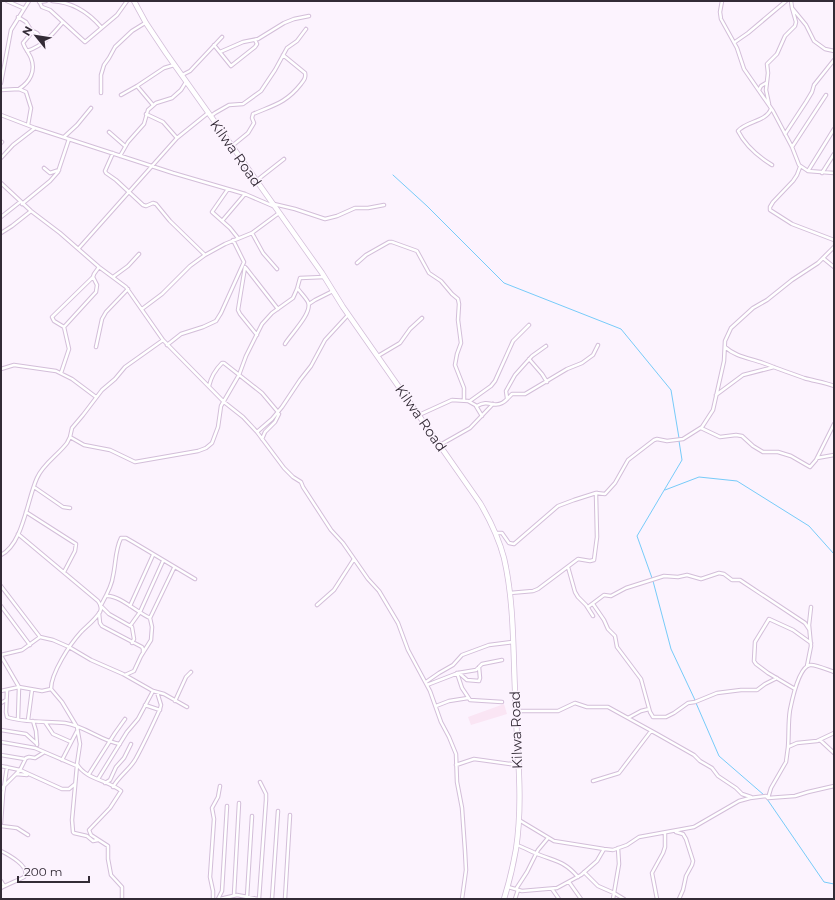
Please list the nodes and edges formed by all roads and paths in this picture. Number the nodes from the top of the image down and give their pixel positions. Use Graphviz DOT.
graph roads {
  1 [pos="7,1"];
  2 [pos="29,1"];
  3 [pos="46,1"];
  4 [pos="52,1"];
  5 [pos="127,1"];
  6 [pos="134,1"];
  7 [pos="722,1"];
  8 [pos="786,1"];
  9 [pos="792,1"];
  10 [pos="39,2"];
  11 [pos="23,8"];
  12 [pos="792,8"];
  13 [pos="309,16"];
  14 [pos="18,17"];
  15 [pos="63,22"];
  16 [pos="146,23"];
  17 [pos="102,27"];
  18 [pos="306,29"];
  19 [pos="33,32"];
  20 [pos="222,37"];
  21 [pos="255,40"];
  22 [pos="44,42"];
  23 [pos="734,43"];
  24 [pos="214,45"];
  25 [pos="27,51"];
  26 [pos="834,51"];
  27 [pos="220,52"];
  28 [pos="283,55"];
  29 [pos="834,60"];
  30 [pos="174,64"];
  31 [pos="182,75"];
  32 [pos="186,82"];
  33 [pos="1,83"];
  34 [pos="766,83"];
  35 [pos="137,86"];
  36 [pos="19,89"];
  37 [pos="1,90"];
  38 [pos="759,90"];
  39 [pos="101,93"];
  40 [pos="121,95"];
  41 [pos="826,95"];
  42 [pos="769,104"];
  43 [pos="153,106"];
  44 [pos="91,108"];
  45 [pos="771,108"];
  46 [pos="146,114"];
  47 [pos="1,115"];
  48 [pos="209,115"];
  49 [pos="28,125"];
  50 [pos="35,128"];
  51 [pos="834,130"];
  52 [pos="109,132"];
  53 [pos="784,134"];
  54 [pos="64,137"];
  55 [pos="177,138"];
  56 [pos="69,139"];
  57 [pos="125,146"];
  58 [pos="232,146"];
  59 [pos="792,147"];
  60 [pos="113,153"];
  61 [pos="834,154"];
  62 [pos="120,156"];
  63 [pos="1,158"];
  64 [pos="284,159"];
  65 [pos="772,165"];
  66 [pos="152,166"];
  67 [pos="800,167"];
  68 [pos="44,168"];
  69 [pos="59,170"];
  70 [pos="808,172"];
  71 [pos="822,173"];
  72 [pos="834,173"];
  73 [pos="256,181"];
  74 [pos="1,183"];
  75 [pos="228,189"];
  76 [pos="128,192"];
  77 [pos="245,194"];
  78 [pos="21,203"];
  79 [pos="272,205"];
  80 [pos="384,205"];
  81 [pos="31,211"];
  82 [pos="279,213"];
  83 [pos="1,217"];
  84 [pos="222,221"];
  85 [pos="1,233"];
  86 [pos="252,233"];
  87 [pos="238,238"];
  88 [pos="233,240"];
  89 [pos="834,240"];
  90 [pos="834,247"];
  91 [pos="79,248"];
  92 [pos="139,254"];
  93 [pos="205,255"];
  94 [pos="823,258"];
  95 [pos="244,262"];
  96 [pos="356,263"];
  97 [pos="99,267"];
  98 [pos="246,267"];
  99 [pos="834,267"];
  100 [pos="277,269"];
  101 [pos="93,277"];
  102 [pos="113,277"];
  103 [pos="324,277"];
  104 [pos="128,289"];
  105 [pos="297,289"];
  106 [pos="333,291"];
  107 [pos="309,304"];
  108 [pos="142,309"];
  109 [pos="278,309"];
  110 [pos="349,315"];
  111 [pos="422,318"];
  112 [pos="529,325"];
  113 [pos="64,327"];
  114 [pos="257,335"];
  115 [pos="163,340"];
  116 [pos="167,344"];
  117 [pos="285,344"];
  118 [pos="598,345"];
  119 [pos="546,346"];
  120 [pos="96,347"];
  121 [pos="725,347"];
  122 [pos="378,356"];
  123 [pos="529,359"];
  124 [pos="774,367"];
  125 [pos="1,369"];
  126 [pos="61,373"];
  127 [pos="239,375"];
  128 [pos="547,382"];
  129 [pos="209,386"];
  130 [pos="834,386"];
  131 [pos="716,395"];
  132 [pos="96,397"];
  133 [pos="507,399"];
  134 [pos="464,400"];
  135 [pos="287,401"];
  136 [pos="470,401"];
  137 [pos="224,402"];
  138 [pos="494,404"];
  139 [pos="476,406"];
  140 [pos="278,412"];
  141 [pos="418,415"];
  142 [pos="482,416"];
  143 [pos="834,424"];
  144 [pos="701,428"];
  145 [pos="257,432"];
  146 [pos="70,437"];
  147 [pos="262,440"];
  148 [pos="440,446"];
  149 [pos="834,455"];
  150 [pos="817,458"];
  151 [pos="34,487"];
  152 [pos="597,493"];
  153 [pos="70,508"];
  154 [pos="26,512"];
  155 [pos="496,533"];
  156 [pos="18,534"];
  157 [pos="1,555"];
  158 [pos="153,555"];
  159 [pos="354,559"];
  160 [pos="164,561"];
  161 [pos="568,566"];
  162 [pos="174,568"];
  163 [pos="64,572"];
  164 [pos="195,579"];
  165 [pos="1,586"];
  166 [pos="510,593"];
  167 [pos="106,596"];
  168 [pos="593,604"];
  169 [pos="317,605"];
  170 [pos="1,606"];
  171 [pos="101,606"];
  172 [pos="130,606"];
  173 [pos="811,607"];
  174 [pos="588,608"];
  175 [pos="140,612"];
  176 [pos="99,613"];
  177 [pos="593,616"];
  178 [pos="150,618"];
  179 [pos="130,626"];
  180 [pos="809,629"];
  181 [pos="40,637"];
  182 [pos="513,642"];
  183 [pos="132,643"];
  184 [pos="811,643"];
  185 [pos="30,645"];
  186 [pos="69,647"];
  187 [pos="143,653"];
  188 [pos="1,656"];
  189 [pos="502,660"];
  190 [pos="479,666"];
  191 [pos="807,666"];
  192 [pos="190,672"];
  193 [pos="834,672"];
  194 [pos="458,673"];
  195 [pos="124,675"];
  196 [pos="777,678"];
  197 [pos="426,684"];
  198 [pos="19,687"];
  199 [pos="51,689"];
  200 [pos="795,689"];
  201 [pos="32,690"];
  202 [pos="1,691"];
  203 [pos="7,691"];
  204 [pos="153,692"];
  205 [pos="157,692"];
  206 [pos="468,698"];
  207 [pos="7,700"];
  208 [pos="175,701"];
  209 [pos="502,702"];
  210 [pos="1,703"];
  211 [pos="145,705"];
  212 [pos="436,706"];
  213 [pos="187,707"];
  214 [pos="649,709"];
  215 [pos="160,710"];
  216 [pos="516,711"];
  217 [pos="18,719"];
  218 [pos="125,719"];
  219 [pos="628,719"];
  220 [pos="28,720"];
  221 [pos="33,721"];
  222 [pos="45,722"];
  223 [pos="77,729"];
  224 [pos="1,730"];
  225 [pos="651,731"];
  226 [pos="834,733"];
  227 [pos="820,740"];
  228 [pos="110,741"];
  229 [pos="1,742"];
  230 [pos="71,742"];
  231 [pos="37,744"];
  232 [pos="120,744"];
  233 [pos="131,744"];
  234 [pos="788,747"];
  235 [pos="38,750"];
  236 [pos="44,752"];
  237 [pos="834,752"];
  238 [pos="1,755"];
  239 [pos="25,759"];
  240 [pos="62,760"];
  241 [pos="77,765"];
  242 [pos="456,765"];
  243 [pos="518,765"];
  244 [pos="1,766"];
  245 [pos="7,767"];
  246 [pos="20,770"];
  247 [pos="16,774"];
  248 [pos="89,774"];
  249 [pos="30,775"];
  250 [pos="1,778"];
  251 [pos="5,779"];
  252 [pos="98,779"];
  253 [pos="593,781"];
  254 [pos="260,782"];
  255 [pos="104,783"];
  256 [pos="75,784"];
  257 [pos="220,786"];
  258 [pos="834,786"];
  259 [pos="113,787"];
  260 [pos="2,788"];
  261 [pos="2,794"];
  262 [pos="754,797"];
  263 [pos="768,798"];
  264 [pos="239,803"];
  265 [pos="227,806"];
  266 [pos="1,810"];
  267 [pos="278,811"];
  268 [pos="290,815"];
  269 [pos="252,816"];
  270 [pos="519,820"];
  271 [pos="1,824"];
  272 [pos="673,831"];
  273 [pos="665,833"];
  274 [pos="28,835"];
  275 [pos="548,838"];
  276 [pos="99,840"];
  277 [pos="516,845"];
  278 [pos="618,848"];
  279 [pos="604,849"];
  280 [pos="1,851"];
  281 [pos="536,853"];
  282 [pos="584,872"];
  283 [pos="578,877"];
  284 [pos="1,881"];
  285 [pos="569,882"];
  286 [pos="4,886"];
  287 [pos="508,887"];
  288 [pos="1,888"];
  289 [pos="552,889"];
  290 [pos="517,890"];
  291 [pos="614,893"];
  292 [pos="234,895"];
  293 [pos="247,897"];
  294 [pos="122,899"];
  295 [pos="213,899"];
  296 [pos="219,899"];
  297 [pos="258,899"];
  298 [pos="272,899"];
  299 [pos="285,899"];
  300 [pos="462,899"];
  301 [pos="504,899"];
  302 [pos="515,899"];
  303 [pos="559,899"];
  304 [pos="580,899"];
  305 [pos="613,899"];
  306 [pos="624,899"];
  307 [pos="657,899"];
  308 [pos="679,899"];
  1 -- 11 [label="street"];
  2 -- 11 [label="street"];
  3 -- 10 [label="street"];
  4 -- 17 [label="street"];
  5 -- 17 [label="street"];
  6 -- 16 [label="highway, Kilwa Road"];
  7 -- 23 [label="street"];
  8 -- 23 [label="street"];
  9 -- 12 [label="street"];
  10 -- 15 [label="street"];
  11 -- 14 [label="street"];
  12 -- 26 [label="street"];
  12 -- 34 [label="street"];
  13 -- 21 [label="street"];
  14 -- 19 [label="street"];
  14 -- 33 [label="street"];
  15 -- 17 [label="street"];
  15 -- 22 [label="street"];
  16 -- 30 [label="highway, Kilwa Road"];
  16 -- 39 [label="street"];
  18 -- 28 [label="street"];
  19 -- 22 [label="street"];
  19 -- 25 [label="street"];
  20 -- 24 [label="street"];
  21 -- 27 [label="street"];
  21 -- 27 [label="street"];
  22 -- 25 [label="street"];
  23 -- 38 [label="street"];
  24 -- 27 [label="street"];
  24 -- 31 [label="street"];
  25 -- 36 [label="street"];
  28 -- 48 [label="street"];
  28 -- 58 [label="street"];
  29 -- 53 [label="street"];
  30 -- 31 [label="highway, Kilwa Road"];
  30 -- 35 [label="street"];
  31 -- 32 [label="highway, Kilwa Road"];
  32 -- 43 [label="street"];
  32 -- 48 [label="highway, Kilwa Road"];
  34 -- 38 [label="street"];
  34 -- 42 [label="street"];
  35 -- 40 [label="street"];
  35 -- 43 [label="street"];
  36 -- 37 [label="street"];
  36 -- 49 [label="street"];
  38 -- 42 [label="street"];
  41 -- 59 [label="street"];
  42 -- 45 [label="street"];
  43 -- 46 [label="street"];
  44 -- 54 [label="street"];
  45 -- 53 [label="street"];
  45 -- 65 [label="street"];
  46 -- 55 [label="street"];
  46 -- 57 [label="street"];
  47 -- 49 [label="street"];
  48 -- 55 [label="street"];
  48 -- 58 [label="highway, Kilwa Road"];
  49 -- 50 [label="street"];
  50 -- 54 [label="street"];
  50 -- 63 [label="street"];
  51 -- 70 [label="street"];
  52 -- 57 [label="street"];
  53 -- 59 [label="street"];
  54 -- 56 [label="street"];
  55 -- 66 [label="street"];
  56 -- 60 [label="street"];
  56 -- 69 [label="street"];
  57 -- 62 [label="street"];
  58 -- 73 [label="highway, Kilwa Road"];
  59 -- 67 [label="street"];
  60 -- 62 [label="street"];
  60 -- 76 [label="street"];
  61 -- 71 [label="street"];
  62 -- 66 [label="street"];
  64 -- 73 [label="street"];
  66 -- 75 [label="street"];
  66 -- 76 [label="street"];
  67 -- 70 [label="street"];
  67 -- 89 [label="street"];
  68 -- 69 [label="street"];
  69 -- 78 [label="street"];
  70 -- 71 [label="street"];
  71 -- 72 [label="street"];
  73 -- 79 [label="highway, Kilwa Road"];
  74 -- 78 [label="street"];
  75 -- 77 [label="street"];
  75 -- 84 [label="street"];
  76 -- 91 [label="street"];
  76 -- 93 [label="street"];
  77 -- 79 [label="street"];
  77 -- 84 [label="street"];
  78 -- 81 [label="street"];
  78 -- 83 [label="street"];
  79 -- 80 [label="street"];
  79 -- 82 [label="highway, Kilwa Road"];
  81 -- 85 [label="street"];
  81 -- 91 [label="street"];
  82 -- 86 [label="street"];
  82 -- 103 [label="highway, Kilwa Road"];
  84 -- 87 [label="street"];
  86 -- 87 [label="street"];
  86 -- 100 [label="street"];
  87 -- 88 [label="street"];
  88 -- 93 [label="street"];
  88 -- 95 [label="street"];
  90 -- 94 [label="street"];
  91 -- 97 [label="street"];
  92 -- 102 [label="street"];
  93 -- 108 [label="street"];
  94 -- 99 [label="street"];
  94 -- 121 [label="street"];
  95 -- 98 [label="street"];
  95 -- 116 [label="street"];
  96 -- 134 [label="street"];
  97 -- 101 [label="street"];
  97 -- 102 [label="street"];
  98 -- 109 [label="street"];
  98 -- 114 [label="street"];
  101 -- 113 [label="street"];
  101 -- 113 [label="street"];
  102 -- 104 [label="street"];
  103 -- 105 [label="street"];
  103 -- 106 [label="highway, Kilwa Road"];
  104 -- 108 [label="street"];
  104 -- 120 [label="street"];
  105 -- 107 [label="street"];
  105 -- 109 [label="street"];
  106 -- 107 [label="street"];
  106 -- 110 [label="highway, Kilwa Road"];
  107 -- 117 [label="street"];
  108 -- 115 [label="street"];
  109 -- 114 [label="street"];
  110 -- 122 [label="highway, Kilwa Road"];
  110 -- 135 [label="street"];
  111 -- 122 [label="street"];
  112 -- 136 [label="street"];
  113 -- 126 [label="street"];
  114 -- 127 [label="street"];
  115 -- 116 [label="street"];
  115 -- 132 [label="street"];
  116 -- 129 [label="street"];
  118 -- 128 [label="street"];
  119 -- 123 [label="street"];
  121 -- 124 [label="street"];
  121 -- 131 [label="street"];
  122 -- 141 [label="highway, Kilwa Road"];
  123 -- 128 [label="street"];
  123 -- 133 [label="street"];
  124 -- 130 [label="street"];
  124 -- 131 [label="street"];
  125 -- 126 [label="street"];
  126 -- 132 [label="street"];
  127 -- 129 [label="street"];
  127 -- 137 [label="street"];
  127 -- 140 [label="street"];
  128 -- 133 [label="street"];
  129 -- 137 [label="street"];
  131 -- 144 [label="street"];
  132 -- 146 [label="street"];
  133 -- 138 [label="street"];
  134 -- 136 [label="street"];
  134 -- 141 [label="street"];
  135 -- 140 [label="street"];
  135 -- 147 [label="street"];
  136 -- 139 [label="street"];
  137 -- 145 [label="street"];
  137 -- 146 [label="street"];
  138 -- 139 [label="street"];
  138 -- 142 [label="street"];
  139 -- 142 [label="street"];
  140 -- 145 [label="street"];
  141 -- 148 [label="highway, Kilwa Road"];
  142 -- 148 [label="street"];
  143 -- 150 [label="street"];
  144 -- 150 [label="street"];
  144 -- 152 [label="street"];
  145 -- 147 [label="street"];
  146 -- 151 [label="street"];
  147 -- 159 [label="street"];
  148 -- 155 [label="highway, Kilwa Road"];
  149 -- 150 [label="street"];
  151 -- 153 [label="street"];
  151 -- 154 [label="street"];
  152 -- 155 [label="street"];
  152 -- 161 [label="street"];
  154 -- 156 [label="street"];
  154 -- 163 [label="street"];
  155 -- 166 [label="highway, Kilwa Road"];
  156 -- 157 [label="street"];
  156 -- 163 [label="street"];
  158 -- 160 [label="street"];
  158 -- 167 [label="street"];
  158 -- 172 [label="street"];
  159 -- 169 [label="street"];
  159 -- 197 [label="street"];
  160 -- 162 [label="street"];
  160 -- 175 [label="street"];
  161 -- 166 [label="street"];
  161 -- 174 [label="street"];
  162 -- 164 [label="street"];
  162 -- 178 [label="street"];
  163 -- 171 [label="street"];
  165 -- 181 [label="street"];
  166 -- 182 [label="highway, Kilwa Road"];
  167 -- 171 [label="street"];
  167 -- 172 [label="street"];
  168 -- 174 [label="street"];
  168 -- 180 [label="street"];
  168 -- 214 [label="street"];
  170 -- 185 [label="street"];
  171 -- 176 [label="street"];
  171 -- 179 [label="street"];
  172 -- 175 [label="street"];
  173 -- 180 [label="street"];
  174 -- 177 [label="street"];
  175 -- 178 [label="street"];
  175 -- 179 [label="street"];
  176 -- 183 [label="street"];
  176 -- 186 [label="street"];
  178 -- 187 [label="street"];
  179 -- 183 [label="street"];
  180 -- 184 [label="street"];
  181 -- 185 [label="street"];
  181 -- 186 [label="street"];
  182 -- 197 [label="street"];
  182 -- 216 [label="highway, Kilwa Road"];
  183 -- 187 [label="street"];
  184 -- 191 [label="street"];
  184 -- 196 [label="street"];
  185 -- 188 [label="street"];
  186 -- 195 [label="street"];
  186 -- 199 [label="street"];
  187 -- 195 [label="street"];
  188 -- 198 [label="street"];
  189 -- 190 [label="street"];
  190 -- 194 [label="street"];
  190 -- 194 [label="street"];
  191 -- 193 [label="street"];
  191 -- 200 [label="street"];
  192 -- 208 [label="street"];
  194 -- 197 [label="street"];
  194 -- 206 [label="street"];
  195 -- 204 [label="street"];
  196 -- 200 [label="street"];
  196 -- 214 [label="street"];
  197 -- 212 [label="street"];
  198 -- 201 [label="street"];
  198 -- 203 [label="street"];
  198 -- 217 [label="street"];
  199 -- 201 [label="street"];
  199 -- 223 [label="street"];
  200 -- 234 [label="street"];
  201 -- 220 [label="street"];
  202 -- 203 [label="street"];
  203 -- 207 [label="street"];
  204 -- 205 [label="street"];
  204 -- 211 [label="street"];
  205 -- 208 [label="street"];
  205 -- 215 [label="street"];
  206 -- 209 [label="street"];
  206 -- 212 [label="street"];
  207 -- 210 [label="street"];
  207 -- 217 [label="street"];
  208 -- 213 [label="street"];
  211 -- 215 [label="street"];
  211 -- 232 [label="street"];
  212 -- 242 [label="street"];
  214 -- 219 [label="street"];
  215 -- 259 [label="street"];
  216 -- 219 [label="street"];
  216 -- 243 [label="highway, Kilwa Road"];
  217 -- 220 [label="street"];
  218 -- 228 [label="street"];
  219 -- 225 [label="street"];
  220 -- 221 [label="street"];
  221 -- 222 [label="street"];
  221 -- 231 [label="street"];
  222 -- 223 [label="street"];
  222 -- 230 [label="street"];
  223 -- 228 [label="street"];
  223 -- 230 [label="street"];
  223 -- 241 [label="street"];
  224 -- 231 [label="street"];
  225 -- 253 [label="street"];
  225 -- 262 [label="street"];
  226 -- 227 [label="street"];
  227 -- 234 [label="street"];
  227 -- 237 [label="street"];
  228 -- 232 [label="street"];
  228 -- 248 [label="street"];
  229 -- 235 [label="street"];
  230 -- 240 [label="street"];
  231 -- 235 [label="street"];
  232 -- 252 [label="street"];
  233 -- 255 [label="street"];
  234 -- 263 [label="street"];
  235 -- 236 [label="street"];
  236 -- 239 [label="street"];
  236 -- 240 [label="street"];
  238 -- 239 [label="street"];
  239 -- 246 [label="street"];
  240 -- 241 [label="street"];
  241 -- 248 [label="street"];
  241 -- 256 [label="street"];
  242 -- 243 [label="street"];
  242 -- 300 [label="street"];
  243 -- 270 [label="highway, Kilwa Road"];
  244 -- 245 [label="street"];
  245 -- 246 [label="street"];
  245 -- 251 [label="street"];
  246 -- 247 [label="street"];
  246 -- 249 [label="street"];
  247 -- 249 [label="street"];
  247 -- 260 [label="street"];
  248 -- 252 [label="street"];
  249 -- 256 [label="street"];
  250 -- 251 [label="street"];
  251 -- 260 [label="street"];
  252 -- 255 [label="street"];
  254 -- 297 [label="street"];
  255 -- 259 [label="street"];
  256 -- 276 [label="street"];
  257 -- 295 [label="street"];
  258 -- 263 [label="street"];
  259 -- 276 [label="street"];
  260 -- 261 [label="street"];
  261 -- 266 [label="street"];
  262 -- 263 [label="street"];
  262 -- 272 [label="street"];
  264 -- 292 [label="street"];
  265 -- 296 [label="street"];
  266 -- 271 [label="street"];
  267 -- 298 [label="street"];
  268 -- 299 [label="street"];
  269 -- 293 [label="street"];
  270 -- 275 [label="street"];
  270 -- 277 [label="highway, Kilwa Road"];
  271 -- 274 [label="street"];
  272 -- 273 [label="street"];
  272 -- 308 [label="street"];
  273 -- 278 [label="street"];
  273 -- 307 [label="street"];
  275 -- 279 [label="street"];
  275 -- 281 [label="street"];
  276 -- 294 [label="street"];
  277 -- 281 [label="street"];
  277 -- 287 [label="highway, Kilwa Road"];
  278 -- 279 [label="street"];
  278 -- 291 [label="street"];
  279 -- 282 [label="street"];
  280 -- 286 [label="street"];
  281 -- 283 [label="street"];
  281 -- 290 [label="street"];
  282 -- 283 [label="street"];
  282 -- 291 [label="street"];
  283 -- 285 [label="street"];
  284 -- 286 [label="street"];
  285 -- 289 [label="street"];
  285 -- 304 [label="street"];
  286 -- 288 [label="street"];
  287 -- 290 [label="street"];
  287 -- 301 [label="highway, Kilwa Road"];
  289 -- 290 [label="street"];
  289 -- 303 [label="street"];
  290 -- 302 [label="street"];
  291 -- 305 [label="street"];
  291 -- 306 [label="street"];
  292 -- 293 [label="street"];
  292 -- 296 [label="street"];
  293 -- 297 [label="street"];
}
